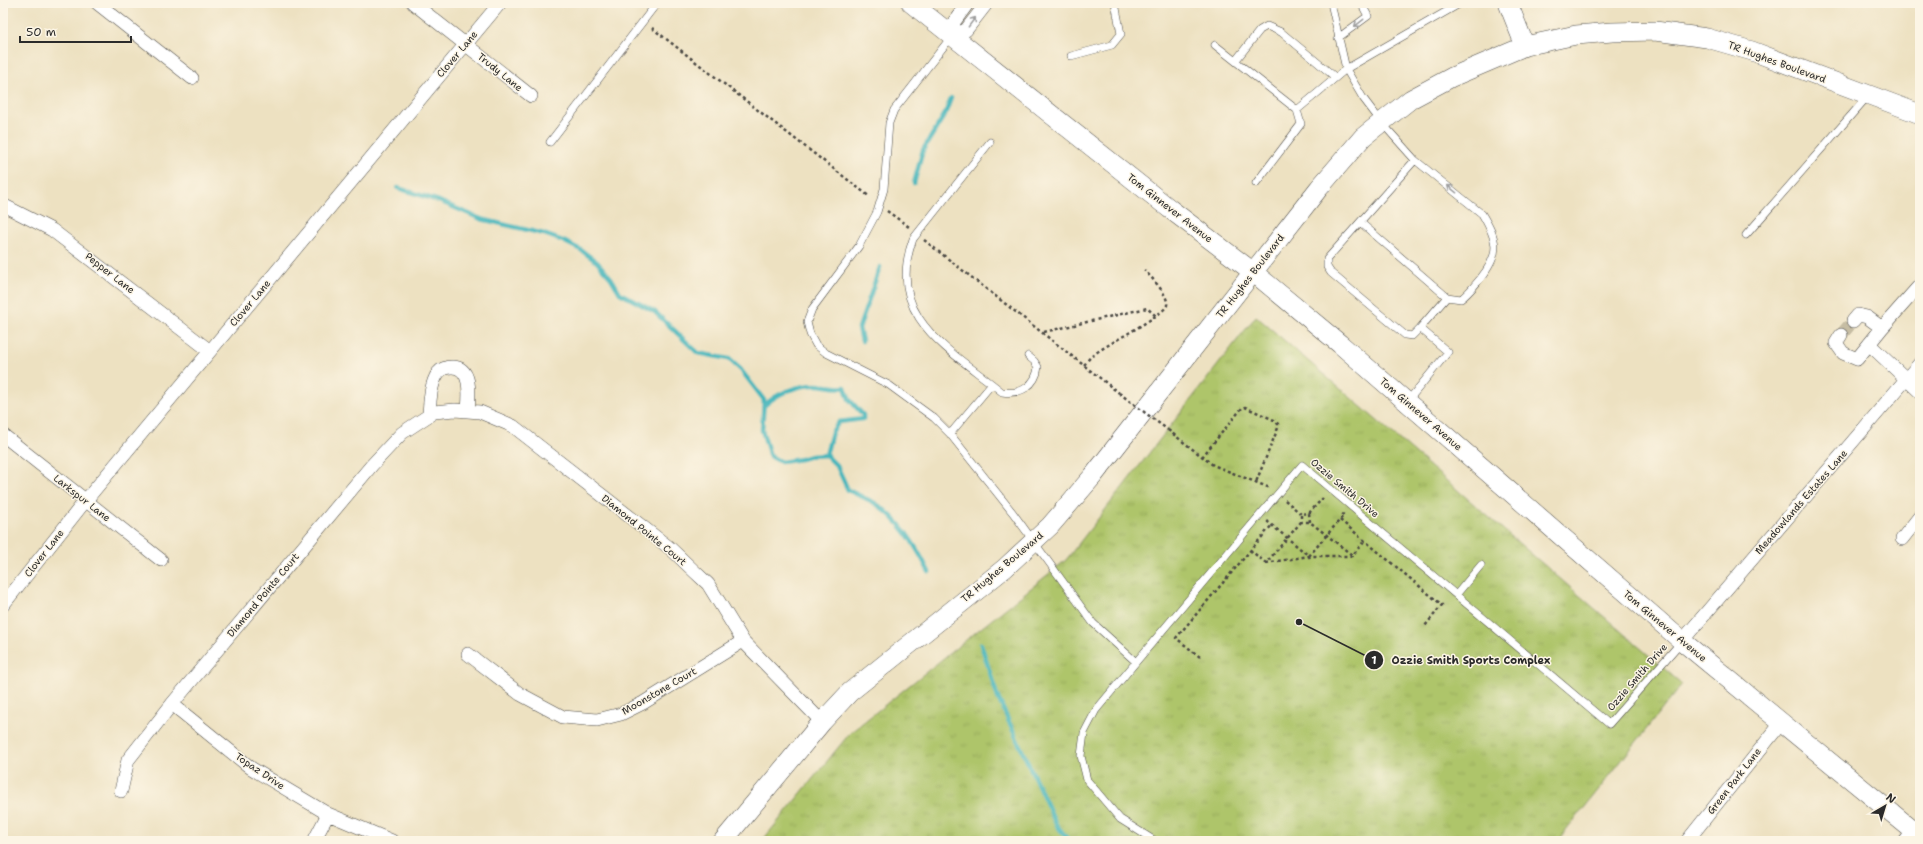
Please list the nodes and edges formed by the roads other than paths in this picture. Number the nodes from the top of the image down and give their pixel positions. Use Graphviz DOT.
graph roads {
  1 [pos="97,3"];
  2 [pos="413,3"];
  3 [pos="500,3"];
  4 [pos="657,3"];
  5 [pos="911,3"];
  6 [pos="968,3"];
  7 [pos="986,3"];
  8 [pos="1115,3"];
  9 [pos="1331,3"];
  10 [pos="1361,3"];
  11 [pos="1461,3"];
  12 [pos="1508,3"];
  13 [pos="952,36"];
  14 [pos="1338,38"];
  15 [pos="465,44"];
  16 [pos="1215,45"];
  17 [pos="1525,46"];
  18 [pos="1071,56"];
  19 [pos="1236,60"];
  20 [pos="1346,69"];
  21 [pos="1336,77"];
  22 [pos="192,78"];
  23 [pos="531,96"];
  24 [pos="1868,96"];
  25 [pos="1297,110"];
  26 [pos="1920,114"];
  27 [pos="1382,122"];
  28 [pos="550,142"];
  29 [pos="990,142"];
  30 [pos="1415,160"];
  31 [pos="1256,183"];
  32 [pos="3,205"];
  33 [pos="1360,222"];
  34 [pos="1746,235"];
  35 [pos="1253,272"];
  36 [pos="1920,285"];
  37 [pos="1447,297"];
  38 [pos="1853,321"];
  39 [pos="1420,328"];
  40 [pos="1882,328"];
  41 [pos="1842,335"];
  42 [pos="1869,344"];
  43 [pos="210,351"];
  44 [pos="1028,356"];
  45 [pos="1920,363"];
  46 [pos="1906,380"];
  47 [pos="992,384"];
  48 [pos="1920,392"];
  49 [pos="1407,402"];
  50 [pos="468,411"];
  51 [pos="429,416"];
  52 [pos="950,434"];
  53 [pos="3,435"];
  54 [pos="86,500"];
  55 [pos="1920,516"];
  56 [pos="1902,539"];
  57 [pos="1034,542"];
  58 [pos="162,560"];
  59 [pos="1481,565"];
  60 [pos="1456,595"];
  61 [pos="3,605"];
  62 [pos="743,641"];
  63 [pos="1682,641"];
  64 [pos="468,654"];
  65 [pos="1136,662"];
  66 [pos="172,704"];
  67 [pos="822,722"];
  68 [pos="1782,722"];
  69 [pos="121,791"];
  70 [pos="328,814"];
  71 [pos="1911,836"];
  72 [pos="314,841"];
  73 [pos="392,841"];
  74 [pos="723,841"];
  75 [pos="1155,841"];
  76 [pos="1687,841"];
  1 -- 22 [label="street"];
  2 -- 15 [label="street, Trudy Lane"];
  3 -- 15 [label="street, Clover Lane"];
  4 -- 28 [label="lane"];
  5 -- 13 [label="main road, Tom Ginnever Avenue"];
  6 -- 13 [label="street"];
  13 -- 7 [label="street, one-way"];
  8 -- 18 [label="lane"];
  9 -- 14 [label="lane"];
  10 -- 14 [label="lane, one-way"];
  11 -- 20 [label="lane"];
  12 -- 17 [label="main road"];
  13 -- 35 [label="main road, Tom Ginnever Avenue"];
  13 -- 52 [label="lane"];
  14 -- 20 [label="lane"];
  15 -- 23 [label="street, Trudy Lane"];
  15 -- 43 [label="street, Clover Lane"];
  16 -- 19 [label="lane"];
  17 -- 24 [label="main road, TR Hughes Boulevard"];
  17 -- 27 [label="main road, TR Hughes Boulevard"];
  19 -- 21 [label="lane"];
  19 -- 25 [label="lane"];
  20 -- 21 [label="lane"];
  20 -- 27 [label="lane"];
  21 -- 25 [label="lane"];
  24 -- 26 [label="main road, TR Hughes Boulevard"];
  24 -- 34 [label="lane"];
  25 -- 31 [label="lane"];
  27 -- 30 [label="lane"];
  27 -- 35 [label="main road, TR Hughes Boulevard"];
  29 -- 47 [label="lane"];
  30 -- 33 [label="lane"];
  37 -- 30 [label="lane, one-way"];
  32 -- 43 [label="street, Pepper Lane"];
  33 -- 37 [label="lane"];
  33 -- 39 [label="lane"];
  35 -- 49 [label="main road, Tom Ginnever Avenue"];
  35 -- 57 [label="main road, TR Hughes Boulevard"];
  36 -- 40 [label="street"];
  37 -- 39 [label="lane"];
  38 -- 40 [label="street"];
  39 -- 49 [label="lane"];
  40 -- 42 [label="street"];
  41 -- 42 [label="street"];
  42 -- 46 [label="street"];
  43 -- 54 [label="street, Clover Lane"];
  44 -- 47 [label="lane"];
  45 -- 46 [label="street, Meadowlands Estates Lane"];
  46 -- 48 [label="street"];
  46 -- 63 [label="street, Meadowlands Estates Lane"];
  47 -- 52 [label="lane"];
  49 -- 63 [label="main road, Tom Ginnever Avenue"];
  50 -- 51 [label="street, Diamond Pointe Court"];
  50 -- 51 [label="street"];
  50 -- 62 [label="street, Diamond Pointe Court"];
  51 -- 66 [label="street, Diamond Pointe Court"];
  52 -- 57 [label="lane"];
  53 -- 54 [label="street, Larkspur Lane"];
  54 -- 58 [label="street, Larkspur Lane"];
  54 -- 61 [label="street, Clover Lane"];
  55 -- 56 [label="street"];
  57 -- 65 [label="lane"];
  57 -- 67 [label="main road, TR Hughes Boulevard"];
  59 -- 60 [label="lane"];
  60 -- 63 [label="lane, Ozzie Smith Drive"];
  60 -- 65 [label="lane, Ozzie Smith Drive"];
  62 -- 64 [label="street, Moonstone Court"];
  62 -- 67 [label="street, Diamond Pointe Court"];
  63 -- 68 [label="main road, Tom Ginnever Avenue"];
  65 -- 75 [label="lane"];
  66 -- 69 [label="street, Diamond Pointe Court"];
  66 -- 70 [label="street, Topaz Drive"];
  67 -- 74 [label="main road, TR Hughes Boulevard"];
  68 -- 71 [label="main road, Tom Ginnever Avenue"];
  68 -- 76 [label="street, Green Park Lane"];
  70 -- 72 [label="street"];
  70 -- 73 [label="street, Topaz Drive"];
}
